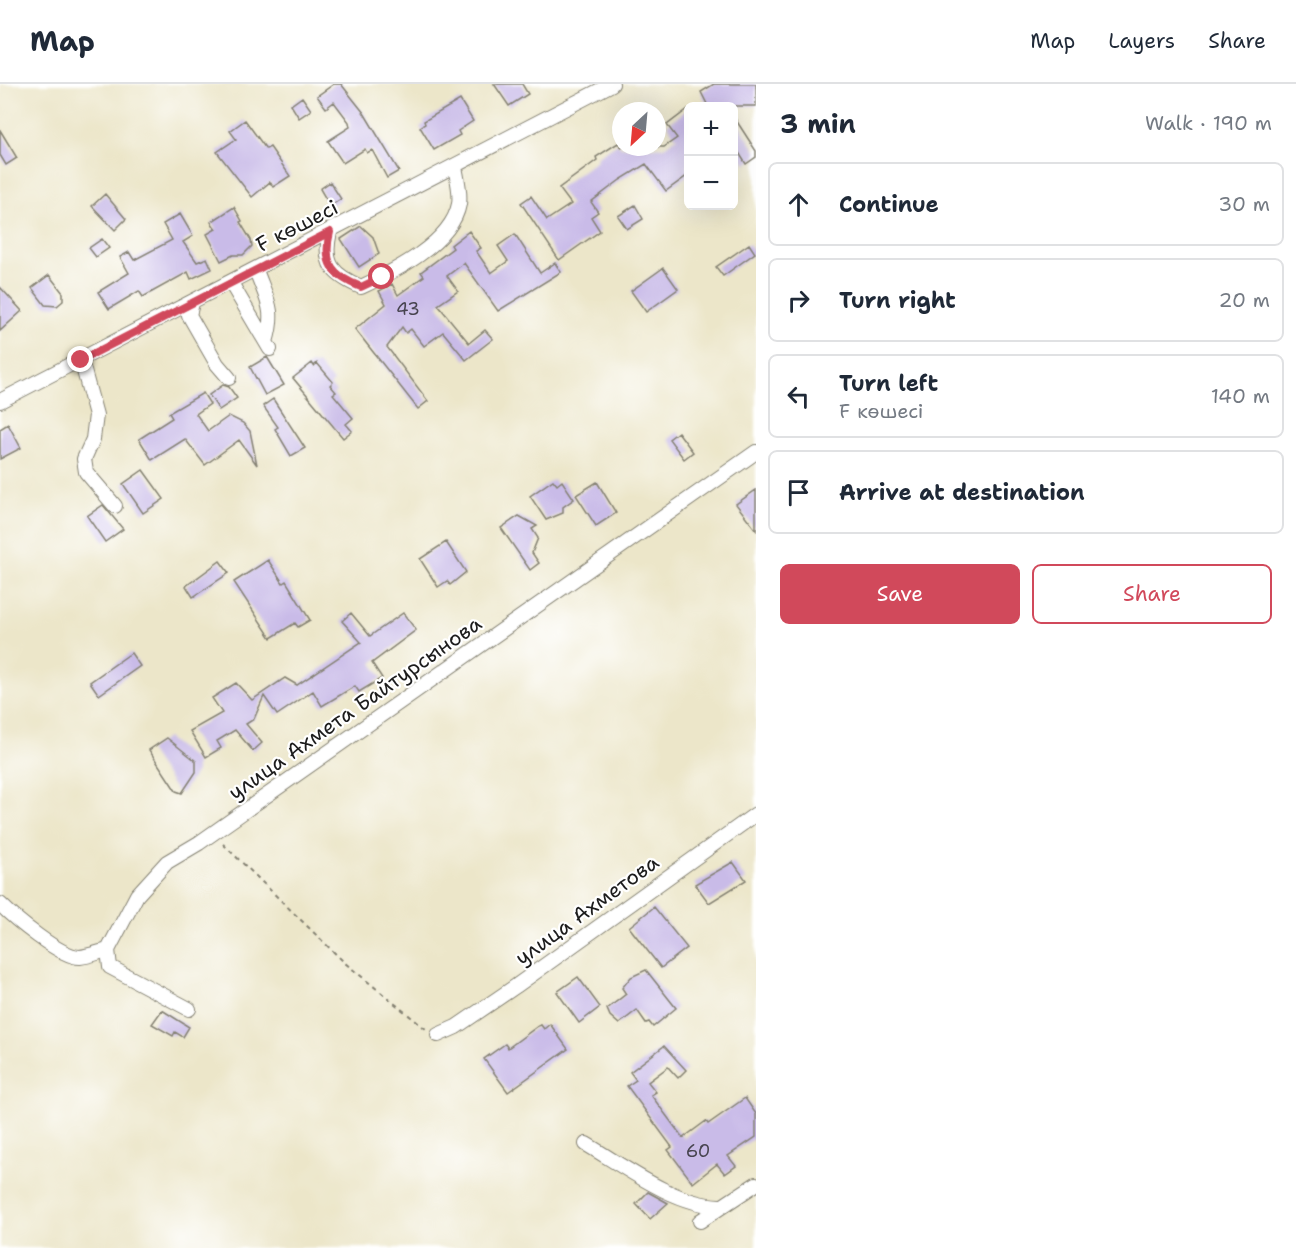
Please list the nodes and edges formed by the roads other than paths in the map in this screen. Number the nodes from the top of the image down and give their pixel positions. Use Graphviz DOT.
graph roads {
  1 [pos="612,84"];
  2 [pos="455,167"];
  3 [pos="330,232"];
  4 [pos="256,270"];
  5 [pos="231,283"];
  6 [pos="192,303"];
  7 [pos="81,360"];
  8 [pos="229,378"];
  9 [pos="0,401"];
  10 [pos="756,452"];
  11 [pos="115,506"];
  12 [pos="756,814"];
  13 [pos="0,904"];
  14 [pos="108,950"];
  15 [pos="78,957"];
  16 [pos="110,967"];
  17 [pos="189,1009"];
  18 [pos="438,1035"];
  19 [pos="586,1144"];
  20 [pos="756,1184"];
  21 [pos="720,1206"];
  22 [pos="700,1221"];
  1 -- 2 [label="street, F көшесі"];
  2 -- 3 [label="street, F көшесі"];
  2 -- 3 [label="street"];
  3 -- 4 [label="street, F көшесі"];
  4 -- 5 [label="street, F көшесі"];
  4 -- 5 [label="street"];
  5 -- 6 [label="street, F көшесі"];
  6 -- 7 [label="street, F көшесі"];
  6 -- 8 [label="street"];
  7 -- 9 [label="street, F көшесі"];
  7 -- 11 [label="street"];
  10 -- 14 [label="street, улица Ахмета Байтурсынова"];
  12 -- 18 [label="street, улица Ахметова"];
  13 -- 15 [label="street"];
  14 -- 15 [label="street"];
  14 -- 16 [label="street"];
  15 -- 16 [label="street"];
  16 -- 17 [label="street"];
  19 -- 21 [label="street"];
  20 -- 21 [label="street"];
  21 -- 22 [label="street"];
}
